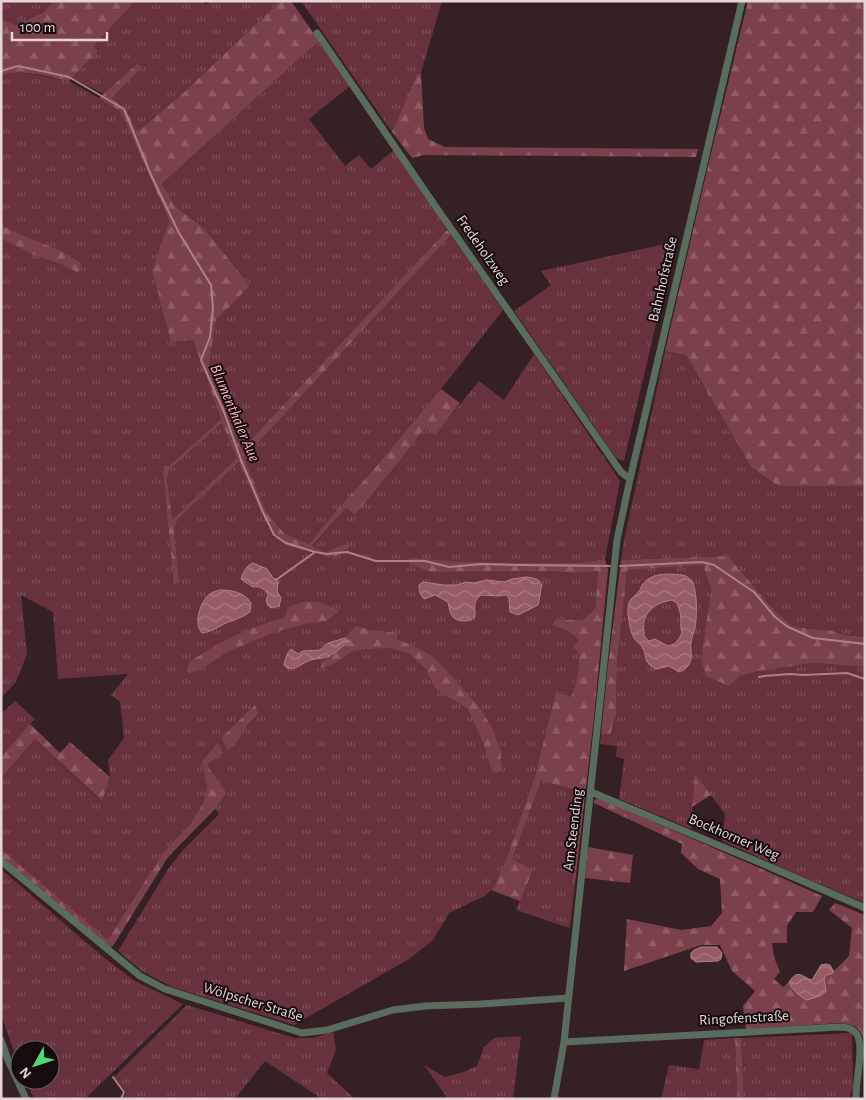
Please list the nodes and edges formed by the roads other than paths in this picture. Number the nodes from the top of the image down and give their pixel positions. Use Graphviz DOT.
graph roads {
  1 [pos="742,1"];
  2 [pos="317,33"];
  3 [pos="630,479"];
  4 [pos="614,564"];
  5 [pos="591,792"];
  6 [pos="1,861"];
  7 [pos="865,908"];
  8 [pos="568,998"];
  9 [pos="1,1040"];
  10 [pos="564,1042"];
  11 [pos="26,1099"];
  12 [pos="554,1099"];
  13 [pos="856,1099"];
  1 -- 3 [label="street, Bahnhofstraße"];
  2 -- 3 [label="street, Fredeholzweg"];
  3 -- 4 [label="street, Bahnhofstraße"];
  4 -- 5 [label="street, Am Steending"];
  5 -- 7 [label="street, Bockhorner Weg"];
  5 -- 8 [label="street, Am Steending"];
  6 -- 8 [label="street, Wölpscher Straße"];
  8 -- 10 [label="street, Am Steending"];
  9 -- 11 [label="street"];
  10 -- 12 [label="street, Am Steending"];
  10 -- 13 [label="street, Ringofenstraße"];
}
